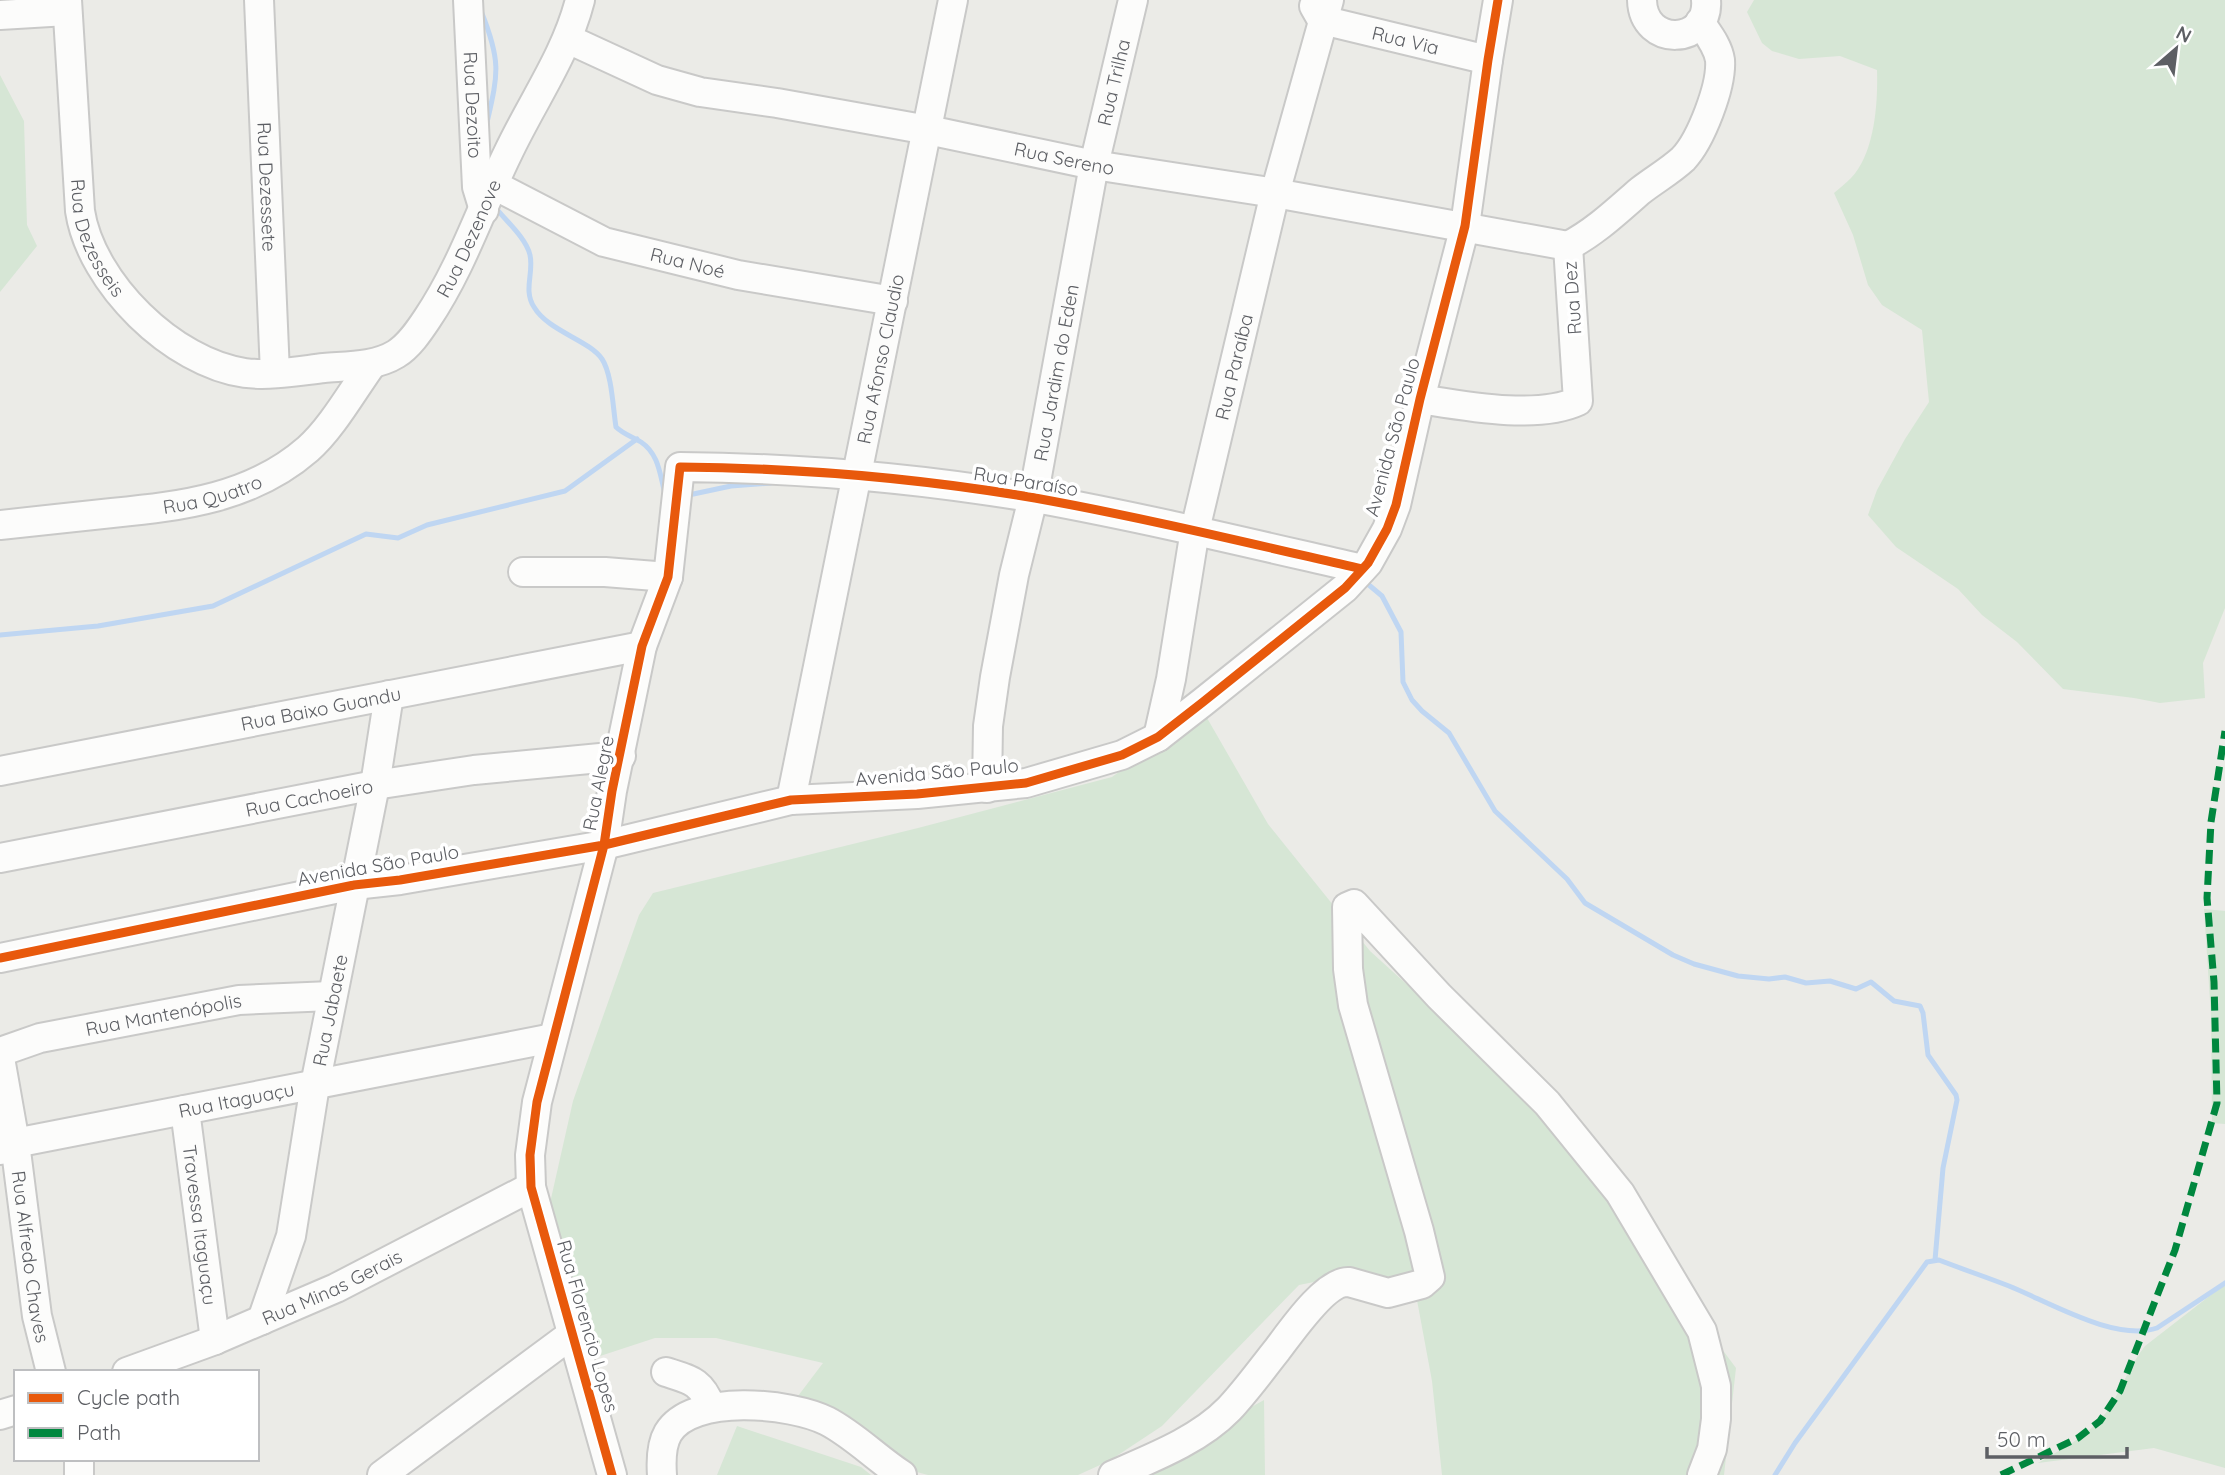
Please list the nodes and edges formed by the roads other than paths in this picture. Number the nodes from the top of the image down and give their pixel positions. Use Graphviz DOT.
graph roads {
  1 [pos="259,0"];
  2 [pos="468,0"];
  3 [pos="580,0"];
  4 [pos="953,0"];
  5 [pos="1133,0"];
  6 [pos="1499,0"];
  7 [pos="1642,0"];
  8 [pos="67,6"];
  9 [pos="1321,7"];
  10 [pos="1703,11"];
  11 [pos="0,15"];
  12 [pos="568,39"];
  13 [pos="1488,60"];
  14 [pos="928,130"];
  15 [pos="1094,165"];
  16 [pos="1275,193"];
  17 [pos="489,197"];
  18 [pos="1465,226"];
  19 [pos="1568,246"];
  20 [pos="893,301"];
  21 [pos="372,364"];
  22 [pos="275,373"];
  23 [pos="1420,399"];
  24 [pos="680,467"];
  25 [pos="858,475"];
  26 [pos="1033,498"];
  27 [pos="0,525"];
  28 [pos="1195,530"];
  29 [pos="1362,569"];
  30 [pos="523,572"];
  31 [pos="668,577"];
  32 [pos="642,646"];
  33 [pos="389,695"];
  34 [pos="1158,737"];
  35 [pos="621,755"];
  36 [pos="0,771"];
  37 [pos="375,785"];
  38 [pos="987,788"];
  39 [pos="791,800"];
  40 [pos="604,845"];
  41 [pos="0,858"];
  42 [pos="354,885"];
  43 [pos="0,958"];
  44 [pos="331,996"];
  45 [pos="554,1038"];
  46 [pos="0,1052"];
  47 [pos="0,1058"];
  48 [pos="315,1084"];
  49 [pos="184,1110"];
  50 [pos="7,1146"];
  51 [pos="531,1187"];
  52 [pos="12,1236"];
  53 [pos="262,1320"];
  54 [pos="572,1334"];
  55 [pos="215,1340"];
  56 [pos="50,1370"];
  57 [pos="132,1370"];
  58 [pos="666,1372"];
  59 [pos="711,1407"];
  60 [pos="382,1475"];
  61 [pos="612,1475"];
  62 [pos="662,1475"];
  63 [pos="902,1475"];
  64 [pos="1113,1475"];
  65 [pos="1702,1475"];
  1 -- 22 [label="street, Rua Dezessete"];
  2 -- 17 [label="street, Rua Dezoito"];
  3 -- 12 [label="street, Rua Dezenove"];
  4 -- 14 [label="street, Rua Afonso Claudio"];
  5 -- 15 [label="street, Rua Trilha"];
  6 -- 13 [label="street, Avenida São Paulo"];
  7 -- 10 [label="street"];
  8 -- 11 [label="street"];
  8 -- 22 [label="street, Rua Dezesseis"];
  9 -- 13 [label="street, Rua Via"];
  9 -- 16 [label="street, Rua Paraíba"];
  10 -- 19 [label="street, Rua Dez"];
  12 -- 14 [label="street, Rua Sereno"];
  12 -- 17 [label="street, Rua Dezenove"];
  13 -- 18 [label="street, Avenida São Paulo"];
  14 -- 15 [label="street, Rua Sereno"];
  14 -- 20 [label="street, Rua Afonso Claudio"];
  15 -- 16 [label="street, Rua Sereno"];
  15 -- 26 [label="street, Rua Jardim do Eden"];
  16 -- 18 [label="street, Rua Sereno"];
  16 -- 28 [label="street, Rua Paraíba"];
  17 -- 20 [label="street, Rua Noé"];
  17 -- 21 [label="street, Rua Dezenove"];
  18 -- 19 [label="street, Rua Sereno"];
  18 -- 23 [label="street, Avenida São Paulo"];
  19 -- 23 [label="street, Rua Dez"];
  20 -- 25 [label="street, Rua Afonso Claudio"];
  21 -- 22 [label="street, Rua Dezenove"];
  21 -- 27 [label="street, Rua Quatro"];
  23 -- 29 [label="street, Avenida São Paulo"];
  24 -- 25 [label="street, Rua Paraíso"];
  24 -- 31 [label="street, Rua Alegre"];
  25 -- 26 [label="street, Rua Paraíso"];
  25 -- 39 [label="street, Rua Afonso Claudio"];
  26 -- 28 [label="street, Rua Paraíso"];
  26 -- 38 [label="street, Rua Jardim do Eden"];
  28 -- 29 [label="street, Rua Paraíso"];
  28 -- 34 [label="street, Rua Paraíba"];
  29 -- 34 [label="street, Avenida São Paulo"];
  30 -- 31 [label="street"];
  31 -- 32 [label="street, Rua Alegre"];
  32 -- 33 [label="street, Rua Baixo Guandu"];
  32 -- 35 [label="street, Rua Alegre"];
  33 -- 36 [label="street, Rua Baixo Guandu"];
  33 -- 37 [label="street, Rua Jabaete"];
  34 -- 38 [label="street, Avenida São Paulo"];
  35 -- 37 [label="street, Rua Cachoeiro"];
  35 -- 40 [label="street, Rua Alegre"];
  37 -- 41 [label="street, Rua Cachoeiro"];
  37 -- 42 [label="street, Rua Jabaete"];
  38 -- 39 [label="street, Avenida São Paulo"];
  39 -- 40 [label="street, Avenida São Paulo"];
  40 -- 42 [label="street, Avenida São Paulo"];
  40 -- 45 [label="street, Rua Alegre"];
  42 -- 43 [label="street, Avenida São Paulo"];
  42 -- 44 [label="street, Rua Jabaete"];
  44 -- 46 [label="street, Rua Mantenópolis"];
  44 -- 48 [label="street, Rua Jabaete"];
  45 -- 48 [label="street, Rua Itaguaçu"];
  45 -- 51 [label="street, Rua Alegre"];
  47 -- 50 [label="street, Rua Alfredo Chaves"];
  48 -- 49 [label="street, Rua Itaguaçu"];
  48 -- 53 [label="street, Rua Jabaete"];
  49 -- 50 [label="street, Rua Itaguaçu"];
  49 -- 55 [label="street, Travessa Itaguaçu"];
  50 -- 52 [label="street, Rua Alfredo Chaves"];
  51 -- 53 [label="street, Rua Minas Gerais"];
  51 -- 54 [label="street, Rua Florencio Lopes"];
  52 -- 56 [label="street, Rua Alfredo Chaves"];
  53 -- 55 [label="street, Rua Minas Gerais"];
  54 -- 60 [label="street"];
  54 -- 61 [label="street, Rua Florencio Lopes"];
  55 -- 57 [label="street, Rua Minas Gerais"];
  58 -- 59 [label="street"];
  59 -- 62 [label="street"];
  59 -- 63 [label="street"];
  64 -- 65 [label="street"];
}
